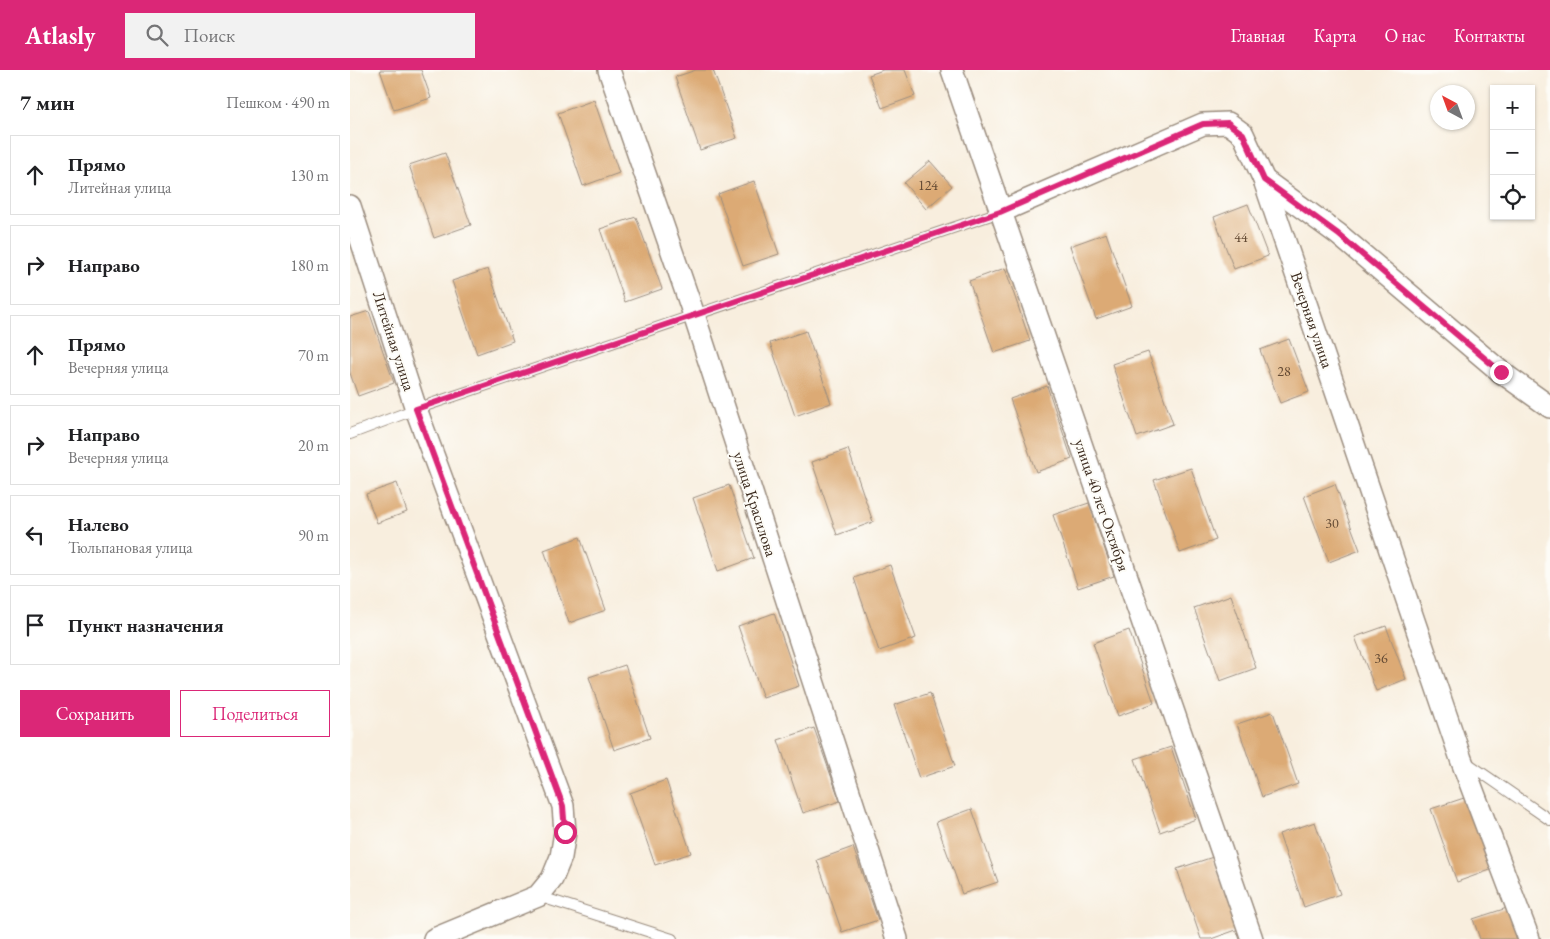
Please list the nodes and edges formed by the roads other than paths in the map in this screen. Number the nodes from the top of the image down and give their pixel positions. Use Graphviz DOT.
graph roads {
  1 [pos="610,70"];
  2 [pos="952,70"];
  3 [pos="1264,180"];
  4 [pos="350,206"];
  5 [pos="1000,212"];
  6 [pos="694,315"];
  7 [pos="1550,407"];
  8 [pos="416,409"];
  9 [pos="350,434"];
  10 [pos="1461,759"];
  11 [pos="1550,820"];
  12 [pos="538,896"];
  13 [pos="434,939"];
  14 [pos="672,939"];
  15 [pos="897,939"];
  16 [pos="1252,939"];
  17 [pos="1528,939"];
  1 -- 6 [label="street, улица Красилова"];
  2 -- 5 [label="street, улица 40 лет Октября"];
  3 -- 5 [label="street, Вечерняя улица"];
  3 -- 7 [label="street"];
  3 -- 10 [label="street, Вечерняя улица"];
  4 -- 8 [label="street, Литейная улица"];
  5 -- 6 [label="lane"];
  5 -- 16 [label="street, улица 40 лет Октября"];
  6 -- 8 [label="lane"];
  6 -- 15 [label="street, улица Красилова"];
  8 -- 9 [label="lane"];
  8 -- 12 [label="street, Литейная улица"];
  10 -- 11 [label="lane"];
  10 -- 17 [label="street, Вечерняя улица"];
  12 -- 13 [label="street"];
  12 -- 14 [label="lane"];
}
